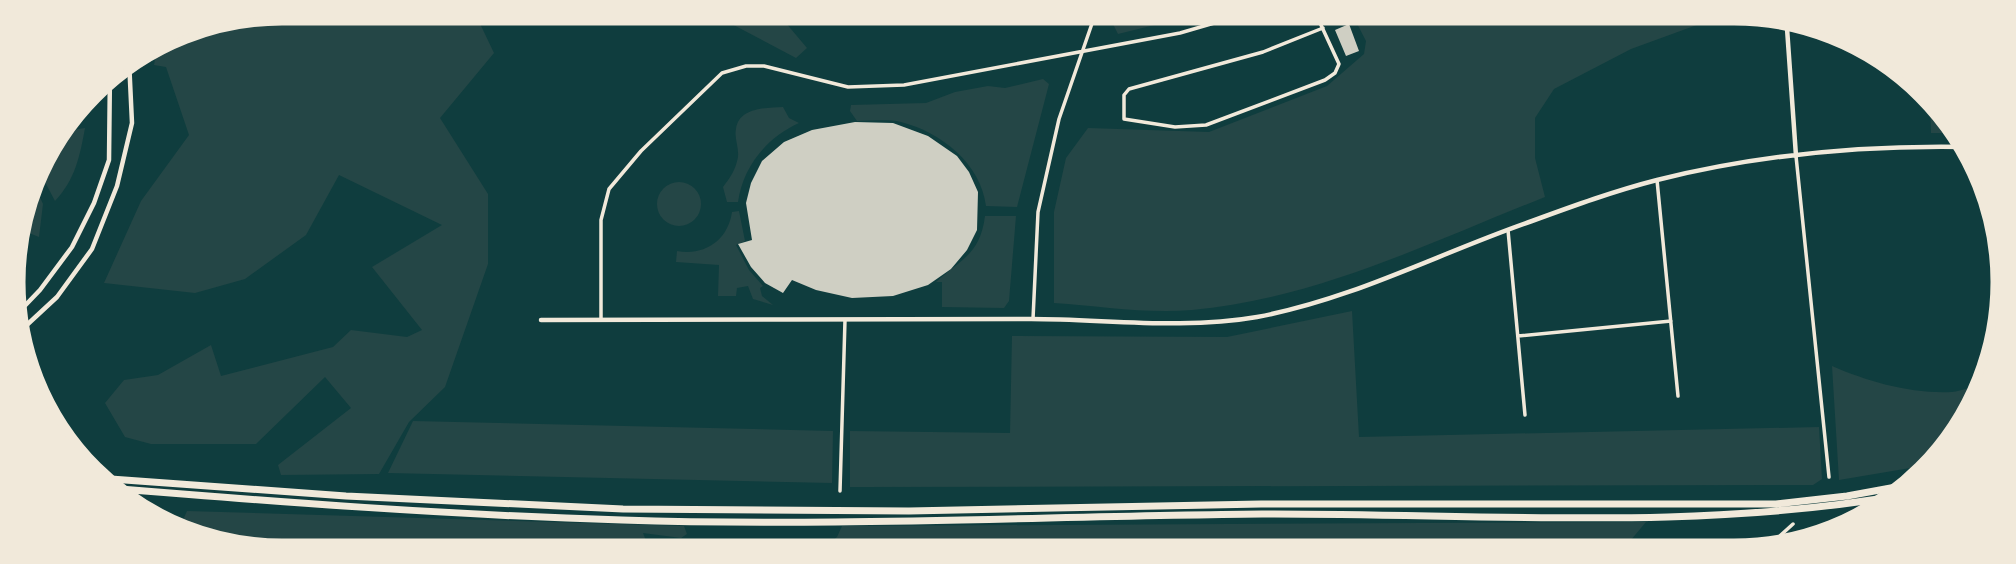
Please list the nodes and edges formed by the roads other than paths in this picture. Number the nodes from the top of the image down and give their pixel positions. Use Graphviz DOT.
graph roads {
  1 [pos="1093,21"];
  2 [pos="1221,21"];
  3 [pos="1320,21"];
  4 [pos="1787,26"];
  5 [pos="1323,28"];
  6 [pos="1084,52"];
  7 [pos="129,70"];
  8 [pos="110,86"];
  9 [pos="1957,146"];
  10 [pos="1797,156"];
  11 [pos="1657,180"];
  12 [pos="1508,230"];
  13 [pos="23,308"];
  14 [pos="1033,319"];
  15 [pos="541,320"];
  16 [pos="601,320"];
  17 [pos="845,320"];
  18 [pos="1671,321"];
  19 [pos="25,327"];
  20 [pos="1518,336"];
  21 [pos="1678,396"];
  22 [pos="1525,415"];
  23 [pos="1829,477"];
  24 [pos="110,478"];
  25 [pos="1895,487"];
  26 [pos="125,490"];
  27 [pos="840,491"];
  28 [pos="1881,498"];
  29 [pos="1793,524"];
  30 [pos="1776,540"];
  1 -- 6 [label="street"];
  2 -- 6 [label="street"];
  3 -- 5 [label="street"];
  4 -- 10 [label="street"];
  5 -- 5 [label="street"];
  6 -- 14 [label="street"];
  6 -- 16 [label="street"];
  7 -- 19 [label="street"];
  8 -- 13 [label="street"];
  9 -- 10 [label="street"];
  10 -- 11 [label="street"];
  10 -- 23 [label="street"];
  11 -- 12 [label="street"];
  11 -- 18 [label="street"];
  12 -- 14 [label="street"];
  12 -- 20 [label="street"];
  14 -- 17 [label="street"];
  15 -- 16 [label="street"];
  16 -- 17 [label="street"];
  17 -- 27 [label="street"];
  18 -- 20 [label="street"];
  18 -- 21 [label="street"];
  20 -- 22 [label="street"];
  24 -- 25 [label="highway"];
  26 -- 28 [label="highway"];
  29 -- 30 [label="street"];
}
